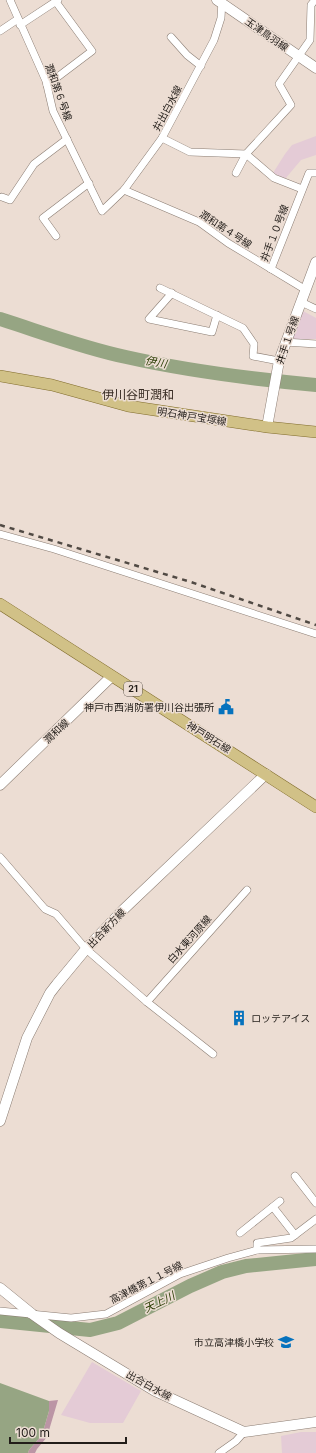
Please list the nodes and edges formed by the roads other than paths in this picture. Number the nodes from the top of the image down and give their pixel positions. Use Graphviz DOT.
graph roads {
  1 [pos="10,0"];
  2 [pos="316,0"];
  3 [pos="57,1"];
  4 [pos="220,1"];
  5 [pos="19,22"];
  6 [pos="0,31"];
  7 [pos="171,37"];
  8 [pos="299,56"];
  9 [pos="201,66"];
  10 [pos="316,68"];
  11 [pos="47,85"];
  12 [pos="162,138"];
  13 [pos="67,139"];
  14 [pos="246,154"];
  15 [pos="236,173"];
  16 [pos="316,173"];
  17 [pos="88,184"];
  18 [pos="302,189"];
  19 [pos="124,190"];
  20 [pos="2,197"];
  21 [pos="102,210"];
  22 [pos="56,236"];
  23 [pos="315,267"];
  24 [pos="271,269"];
  25 [pos="160,288"];
  26 [pos="306,290"];
  27 [pos="172,293"];
  28 [pos="301,302"];
  29 [pos="316,309"];
  30 [pos="217,315"];
  31 [pos="285,342"];
  32 [pos="316,344"];
  33 [pos="278,361"];
  34 [pos="0,376"];
  35 [pos="267,424"];
  36 [pos="316,432"];
  37 [pos="0,534"];
  38 [pos="0,604"];
  39 [pos="316,634"];
  40 [pos="112,676"];
  41 [pos="266,774"];
  42 [pos="0,785"];
  43 [pos="316,807"];
  44 [pos="0,857"];
  45 [pos="247,890"];
  46 [pos="86,949"];
  47 [pos="147,1002"];
  48 [pos="213,1054"];
  49 [pos="0,1121"];
  50 [pos="295,1176"];
  51 [pos="280,1202"];
  52 [pos="316,1203"];
  53 [pos="273,1208"];
  54 [pos="316,1219"];
  55 [pos="240,1232"];
  56 [pos="296,1235"];
  57 [pos="316,1249"];
  58 [pos="257,1250"];
  59 [pos="0,1288"];
  60 [pos="0,1311"];
  61 [pos="32,1314"];
  62 [pos="316,1422"];
  63 [pos="244,1432"];
  64 [pos="220,1453"];
  1 -- 5 [label="street, 潤和第６号線"];
  2 -- 8 [label="street"];
  3 -- 5 [label="street"];
  3 -- 11 [label="street"];
  4 -- 8 [label="street, 玉津鳥羽線"];
  4 -- 9 [label="street, 井出白水線"];
  5 -- 6 [label="street"];
  5 -- 11 [label="street, 潤和第６号線"];
  7 -- 9 [label="street"];
  8 -- 10 [label="street, 玉津鳥羽線"];
  8 -- 14 [label="street"];
  9 -- 12 [label="street, 井出白水線"];
  11 -- 13 [label="street, 潤和第６号線"];
  12 -- 14 [label="street"];
  12 -- 19 [label="street, 井出白水線"];
  13 -- 17 [label="street, 潤和第６号線"];
  13 -- 20 [label="street"];
  14 -- 15 [label="street"];
  14 -- 18 [label="street"];
  16 -- 18 [label="street, 井手１０号線"];
  17 -- 21 [label="street, 潤和第６号線"];
  17 -- 22 [label="street"];
  18 -- 24 [label="street, 井手１０号線"];
  19 -- 21 [label="street, 井出白水線"];
  19 -- 24 [label="street, 潤和第４号線"];
  23 -- 26 [label="street, 井手１号線"];
  24 -- 26 [label="street, 井手１０号線"];
  25 -- 27 [label="street"];
  26 -- 28 [label="street, 井手１号線"];
  27 -- 30 [label="street"];
  27 -- 30 [label="street"];
  28 -- 29 [label="street"];
  28 -- 31 [label="street, 井手１号線"];
  30 -- 33 [label="street"];
  31 -- 32 [label="street"];
  31 -- 33 [label="street, 井手１号線"];
  33 -- 35 [label="street, 井手１号線"];
  34 -- 35 [label="main road, 明石神戸宝塚線"];
  35 -- 36 [label="main road, 明石神戸宝塚線"];
  37 -- 39 [label="street"];
  38 -- 40 [label="main road, 神戸明石線 / 21"];
  40 -- 41 [label="main road, 神戸明石線 / 21"];
  40 -- 42 [label="street, 潤和線"];
  41 -- 43 [label="main road, 神戸明石線 / 21"];
  41 -- 46 [label="street, 出合新方線"];
  44 -- 46 [label="street"];
  45 -- 47 [label="street, 白水東河原線"];
  46 -- 47 [label="street"];
  46 -- 49 [label="street, 出合新方線"];
  47 -- 48 [label="street"];
  50 -- 52 [label="street"];
  51 -- 53 [label="street"];
  53 -- 55 [label="street"];
  53 -- 56 [label="street"];
  54 -- 56 [label="street"];
  56 -- 58 [label="street"];
  57 -- 58 [label="street, 高津橋第１１号線"];
  58 -- 61 [label="street, 高津橋第１１号線"];
  59 -- 61 [label="street, 出合白水線"];
  60 -- 61 [label="street, 高津橋第１１号線"];
  61 -- 63 [label="street, 出合白水線"];
  62 -- 63 [label="street"];
  63 -- 64 [label="street"];
}
